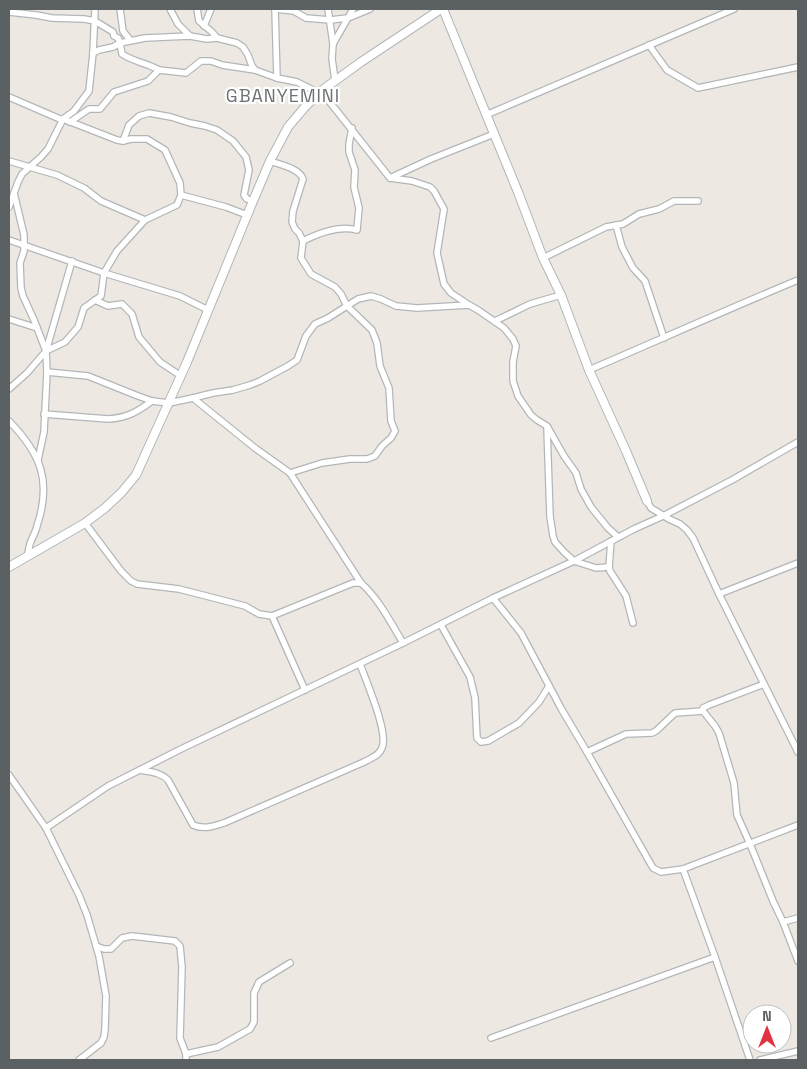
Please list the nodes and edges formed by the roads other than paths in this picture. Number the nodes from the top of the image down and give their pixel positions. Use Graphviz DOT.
graph roads {
  1 [pos="95,9"];
  2 [pos="120,9"];
  3 [pos="170,9"];
  4 [pos="197,9"];
  5 [pos="211,9"];
  6 [pos="275,9"];
  7 [pos="328,9"];
  8 [pos="353,9"];
  9 [pos="370,9"];
  10 [pos="442,9"];
  11 [pos="734,9"];
  12 [pos="9,12"];
  13 [pos="348,18"];
  14 [pos="330,20"];
  15 [pos="95,21"];
  16 [pos="204,26"];
  17 [pos="190,36"];
  18 [pos="217,38"];
  19 [pos="130,40"];
  20 [pos="120,42"];
  21 [pos="332,44"];
  22 [pos="649,45"];
  23 [pos="93,53"];
  24 [pos="798,66"];
  25 [pos="159,70"];
  26 [pos="255,70"];
  27 [pos="277,78"];
  28 [pos="335,80"];
  29 [pos="320,92"];
  30 [pos="9,97"];
  31 [pos="486,115"];
  32 [pos="63,119"];
  33 [pos="70,122"];
  34 [pos="352,128"];
  35 [pos="494,134"];
  36 [pos="123,141"];
  37 [pos="9,161"];
  38 [pos="270,161"];
  39 [pos="30,167"];
  40 [pos="390,178"];
  41 [pos="14,193"];
  42 [pos="181,195"];
  43 [pos="252,201"];
  44 [pos="698,201"];
  45 [pos="9,206"];
  46 [pos="247,215"];
  47 [pos="145,220"];
  48 [pos="616,225"];
  49 [pos="9,240"];
  50 [pos="303,241"];
  51 [pos="24,244"];
  52 [pos="543,258"];
  53 [pos="72,261"];
  54 [pos="104,273"];
  55 [pos="798,280"];
  56 [pos="561,295"];
  57 [pos="96,300"];
  58 [pos="468,305"];
  59 [pos="347,306"];
  60 [pos="208,310"];
  61 [pos="9,319"];
  62 [pos="494,322"];
  63 [pos="37,328"];
  64 [pos="664,338"];
  65 [pos="46,352"];
  66 [pos="589,370"];
  67 [pos="47,372"];
  68 [pos="181,376"];
  69 [pos="9,389"];
  70 [pos="193,398"];
  71 [pos="152,401"];
  72 [pos="169,403"];
  73 [pos="44,414"];
  74 [pos="9,421"];
  75 [pos="547,426"];
  76 [pos="798,442"];
  77 [pos="38,460"];
  78 [pos="290,473"];
  79 [pos="647,501"];
  80 [pos="663,516"];
  81 [pos="85,522"];
  82 [pos="618,537"];
  83 [pos="611,541"];
  84 [pos="27,556"];
  85 [pos="574,561"];
  86 [pos="798,563"];
  87 [pos="9,567"];
  88 [pos="609,567"];
  89 [pos="361,583"];
  90 [pos="719,594"];
  91 [pos="493,598"];
  92 [pos="272,616"];
  93 [pos="633,623"];
  94 [pos="441,625"];
  95 [pos="403,643"];
  96 [pos="360,664"];
  97 [pos="764,684"];
  98 [pos="549,686"];
  99 [pos="305,690"];
  100 [pos="703,711"];
  101 [pos="587,752"];
  102 [pos="798,752"];
  103 [pos="140,770"];
  104 [pos="9,774"];
  105 [pos="798,825"];
  106 [pos="46,828"];
  107 [pos="750,844"];
  108 [pos="683,869"];
  109 [pos="798,918"];
  110 [pos="783,922"];
  111 [pos="96,946"];
  112 [pos="715,957"];
  113 [pos="798,961"];
  114 [pos="290,963"];
  115 [pos="491,1038"];
  116 [pos="798,1052"];
  117 [pos="186,1057"];
  118 [pos="79,1060"];
  119 [pos="750,1060"];
  120 [pos="760,1060"];
  1 -- 15 [label="street"];
  2 -- 19 [label="street"];
  3 -- 17 [label="street"];
  4 -- 16 [label="street"];
  5 -- 16 [label="street"];
  6 -- 14 [label="street"];
  6 -- 27 [label="street"];
  7 -- 14 [label="street"];
  8 -- 13 [label="street"];
  9 -- 13 [label="street"];
  10 -- 28 [label="main road"];
  10 -- 31 [label="main road"];
  11 -- 22 [label="street"];
  12 -- 15 [label="street"];
  13 -- 14 [label="street"];
  13 -- 21 [label="street"];
  14 -- 21 [label="street"];
  15 -- 20 [label="street"];
  15 -- 23 [label="street"];
  16 -- 18 [label="street"];
  17 -- 18 [label="street"];
  17 -- 19 [label="street"];
  18 -- 26 [label="street"];
  19 -- 20 [label="street"];
  20 -- 23 [label="street"];
  20 -- 25 [label="street"];
  21 -- 28 [label="street"];
  22 -- 24 [label="street"];
  22 -- 31 [label="street"];
  23 -- 32 [label="street"];
  25 -- 26 [label="street"];
  25 -- 33 [label="street"];
  26 -- 27 [label="street"];
  27 -- 29 [label="street"];
  28 -- 29 [label="main road"];
  29 -- 34 [label="street"];
  29 -- 38 [label="main road"];
  30 -- 32 [label="street"];
  31 -- 35 [label="main road"];
  32 -- 33 [label="street"];
  32 -- 39 [label="street"];
  33 -- 36 [label="street"];
  34 -- 40 [label="street"];
  34 -- 50 [label="street"];
  35 -- 40 [label="street"];
  35 -- 52 [label="main road"];
  36 -- 42 [label="street"];
  36 -- 43 [label="street"];
  37 -- 39 [label="street"];
  38 -- 43 [label="main road"];
  38 -- 50 [label="street"];
  39 -- 41 [label="street"];
  39 -- 47 [label="street"];
  40 -- 58 [label="street"];
  41 -- 45 [label="street"];
  41 -- 51 [label="street"];
  42 -- 46 [label="street"];
  42 -- 47 [label="street"];
  43 -- 46 [label="main road"];
  44 -- 48 [label="street"];
  46 -- 60 [label="main road"];
  47 -- 54 [label="street"];
  48 -- 52 [label="street"];
  48 -- 64 [label="street"];
  49 -- 51 [label="street"];
  50 -- 59 [label="street"];
  51 -- 53 [label="street"];
  51 -- 63 [label="street"];
  52 -- 56 [label="main road"];
  53 -- 54 [label="street"];
  53 -- 65 [label="street"];
  54 -- 57 [label="street"];
  54 -- 60 [label="street"];
  55 -- 64 [label="street"];
  56 -- 62 [label="street"];
  56 -- 66 [label="main road"];
  57 -- 65 [label="street"];
  57 -- 68 [label="street"];
  58 -- 59 [label="street"];
  58 -- 62 [label="street"];
  59 -- 70 [label="street"];
  59 -- 78 [label="street"];
  60 -- 68 [label="main road"];
  61 -- 63 [label="street"];
  62 -- 75 [label="street"];
  63 -- 65 [label="street"];
  64 -- 66 [label="street"];
  65 -- 67 [label="street"];
  65 -- 69 [label="street"];
  66 -- 79 [label="main road"];
  67 -- 71 [label="street"];
  67 -- 73 [label="street"];
  68 -- 72 [label="main road"];
  70 -- 72 [label="street"];
  70 -- 78 [label="street"];
  71 -- 72 [label="street"];
  71 -- 73 [label="street"];
  72 -- 81 [label="main road"];
  73 -- 77 [label="street"];
  74 -- 77 [label="street"];
  75 -- 82 [label="street"];
  75 -- 85 [label="street"];
  76 -- 80 [label="street"];
  77 -- 84 [label="street"];
  78 -- 89 [label="street"];
  79 -- 80 [label="street"];
  80 -- 82 [label="street"];
  80 -- 90 [label="street"];
  81 -- 84 [label="main road"];
  81 -- 92 [label="street"];
  82 -- 83 [label="street"];
  83 -- 85 [label="street"];
  83 -- 88 [label="street"];
  84 -- 87 [label="main road"];
  85 -- 88 [label="street"];
  85 -- 91 [label="street"];
  86 -- 90 [label="street"];
  88 -- 93 [label="street"];
  89 -- 92 [label="street"];
  89 -- 95 [label="street"];
  90 -- 97 [label="street"];
  91 -- 94 [label="street"];
  91 -- 98 [label="street"];
  92 -- 99 [label="street"];
  94 -- 95 [label="street"];
  94 -- 98 [label="street"];
  95 -- 96 [label="street"];
  96 -- 99 [label="street"];
  96 -- 103 [label="street"];
  97 -- 100 [label="street"];
  97 -- 102 [label="street"];
  98 -- 101 [label="street"];
  99 -- 103 [label="street"];
  100 -- 101 [label="street"];
  100 -- 107 [label="street"];
  101 -- 108 [label="street"];
  103 -- 106 [label="street"];
  104 -- 106 [label="street"];
  105 -- 107 [label="street"];
  106 -- 111 [label="street"];
  107 -- 108 [label="street"];
  107 -- 110 [label="street"];
  108 -- 112 [label="street"];
  109 -- 110 [label="street"];
  110 -- 113 [label="street"];
  111 -- 117 [label="street"];
  111 -- 118 [label="street"];
  112 -- 115 [label="street"];
  112 -- 119 [label="street"];
  114 -- 117 [label="street"];
  116 -- 120 [label="street"];
}
